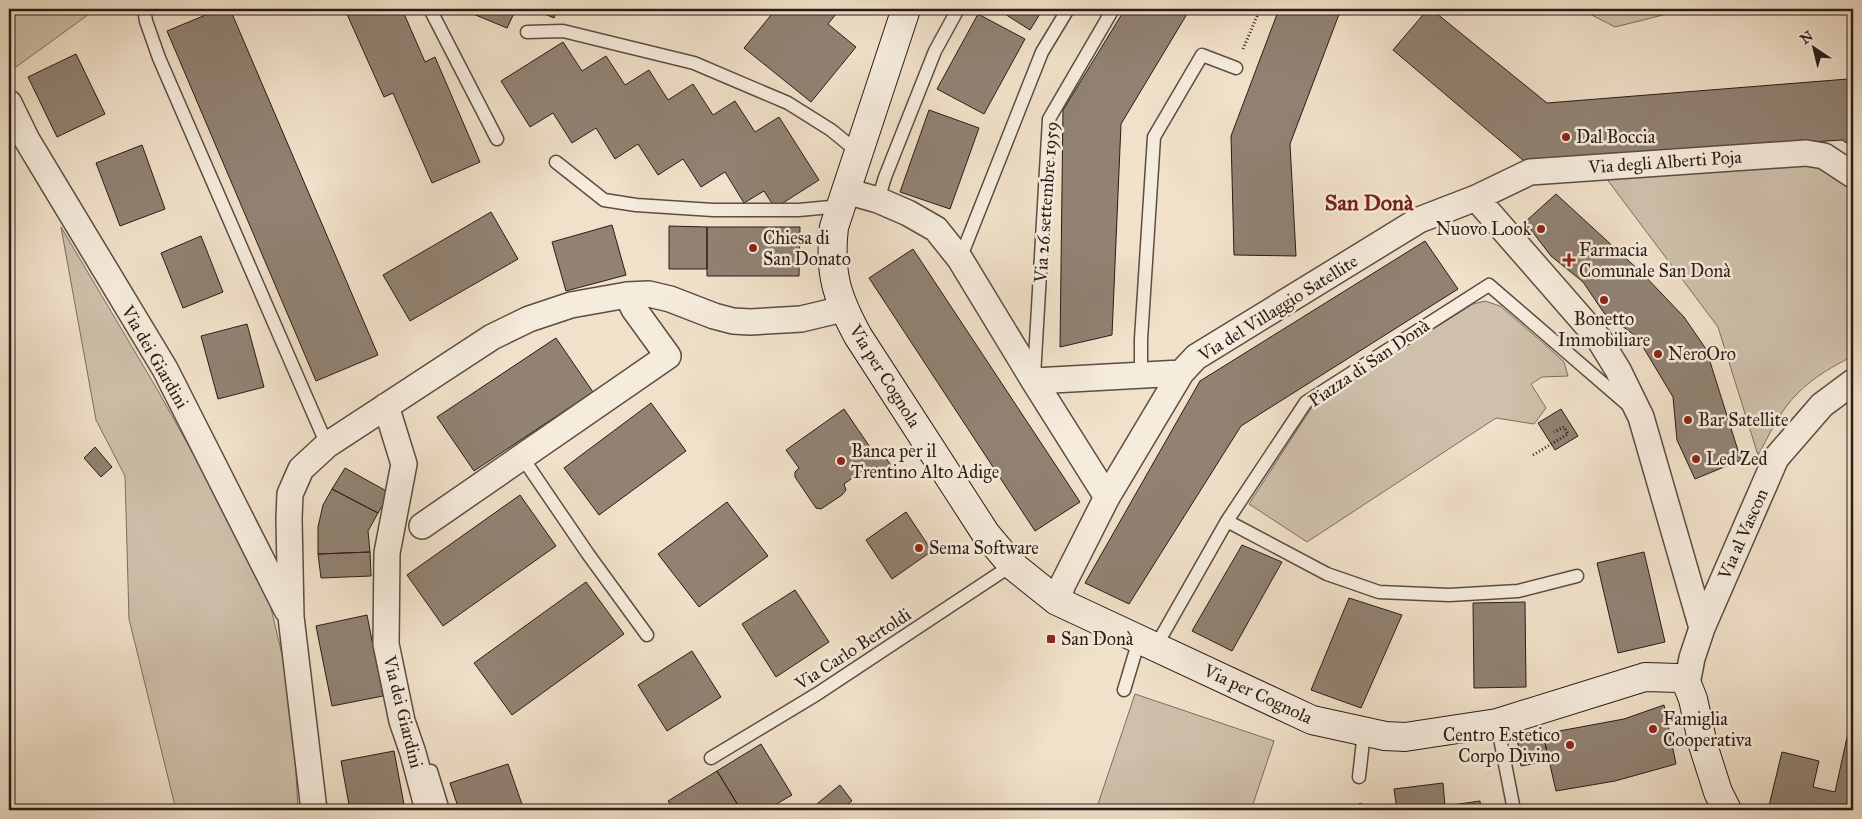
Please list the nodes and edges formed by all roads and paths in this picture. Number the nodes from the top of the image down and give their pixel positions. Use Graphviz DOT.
graph roads {
  1 [pos="144,9"];
  2 [pos="430,9"];
  3 [pos="906,9"];
  4 [pos="958,9"];
  5 [pos="1068,9"];
  6 [pos="1113,9"];
  7 [pos="1260,9"];
  8 [pos="527,32"];
  9 [pos="1241,54"];
  10 [pos="1236,68"];
  11 [pos="9,103"];
  12 [pos="497,139"];
  13 [pos="858,152"];
  14 [pos="556,162"];
  15 [pos="1853,175"];
  16 [pos="1476,198"];
  17 [pos="843,199"];
  18 [pos="878,200"];
  19 [pos="960,259"];
  20 [pos="626,295"];
  21 [pos="843,309"];
  22 [pos="1181,373"];
  23 [pos="1141,374"];
  24 [pos="1034,381"];
  25 [pos="1853,382"];
  26 [pos="386,406"];
  27 [pos="1642,417"];
  28 [pos="1554,432"];
  29 [pos="327,445"];
  30 [pos="1533,455"];
  31 [pos="522,457"];
  32 [pos="1108,497"];
  33 [pos="1227,521"];
  34 [pos="422,526"];
  35 [pos="1012,565"];
  36 [pos="1577,576"];
  37 [pos="1057,601"];
  38 [pos="291,617"];
  39 [pos="1702,628"];
  40 [pos="647,635"];
  41 [pos="1147,643"];
  42 [pos="1687,684"];
  43 [pos="1124,690"];
  44 [pos="1497,723"];
  45 [pos="1364,732"];
  46 [pos="711,758"];
  47 [pos="431,771"];
  48 [pos="1359,777"];
  49 [pos="1360,803"];
  50 [pos="314,810"];
  51 [pos="428,810"];
  52 [pos="443,810"];
  53 [pos="1361,810"];
  54 [pos="1514,810"];
  55 [pos="1727,810"];
  1 -- 29 [label="lane"];
  2 -- 12 [label="lane"];
  3 -- 13 [label="main road, Via per Cognola"];
  4 -- 18 [label="lane"];
  5 -- 19 [label="lane, Via 26 settembre 1959"];
  6 -- 24 [label="lane, Via 26 settembre 1959"];
  7 -- 9 [label="path"];
  8 -- 13 [label="lane"];
  10 -- 23 [label="lane"];
  11 -- 38 [label="street, Via dei Giardini"];
  13 -- 17 [label="main road, Via per Cognola"];
  14 -- 17 [label="lane"];
  15 -- 16 [label="street, Via degli Alberti Poja"];
  16 -- 22 [label="street, Via del Villaggio Satellite"];
  16 -- 27 [label="street"];
  17 -- 18 [label="street"];
  17 -- 21 [label="main road, Via per Cognola"];
  18 -- 19 [label="street"];
  19 -- 24 [label="street"];
  20 -- 21 [label="street, Via dei Giardini"];
  20 -- 26 [label="street, Via dei Giardini"];
  20 -- 31 [label="street"];
  21 -- 35 [label="main road, Via per Cognola"];
  22 -- 23 [label="street"];
  22 -- 32 [label="street, Via del Villaggio Satellite"];
  23 -- 24 [label="street"];
  24 -- 32 [label="street"];
  25 -- 39 [label="street, Via al Vascon"];
  26 -- 29 [label="street, Via dei Giardini"];
  26 -- 51 [label="street, Via dei Giardini"];
  27 -- 33 [label="lane, Piazza di San Donà"];
  27 -- 39 [label="street"];
  28 -- 30 [label="path"];
  29 -- 38 [label="street, Via dei Giardini"];
  31 -- 34 [label="street"];
  31 -- 40 [label="lane"];
  32 -- 37 [label="street, Via del Villaggio Satellite"];
  33 -- 36 [label="lane"];
  33 -- 41 [label="lane"];
  35 -- 37 [label="main road, Via per Cognola"];
  35 -- 46 [label="lane, Via Carlo Bertoldi"];
  37 -- 41 [label="main road, Via per Cognola"];
  38 -- 50 [label="street, Via dei Giardini"];
  39 -- 42 [label="street, Via al Vascon"];
  41 -- 43 [label="lane"];
  41 -- 45 [label="main road, Via per Cognola"];
  42 -- 44 [label="main road, Via per Cognola"];
  42 -- 55 [label="main road"];
  44 -- 45 [label="main road, Via per Cognola"];
  44 -- 54 [label="lane"];
  45 -- 48 [label="lane"];
  47 -- 52 [label="lane"];
  49 -- 53 [label="path"];
}
